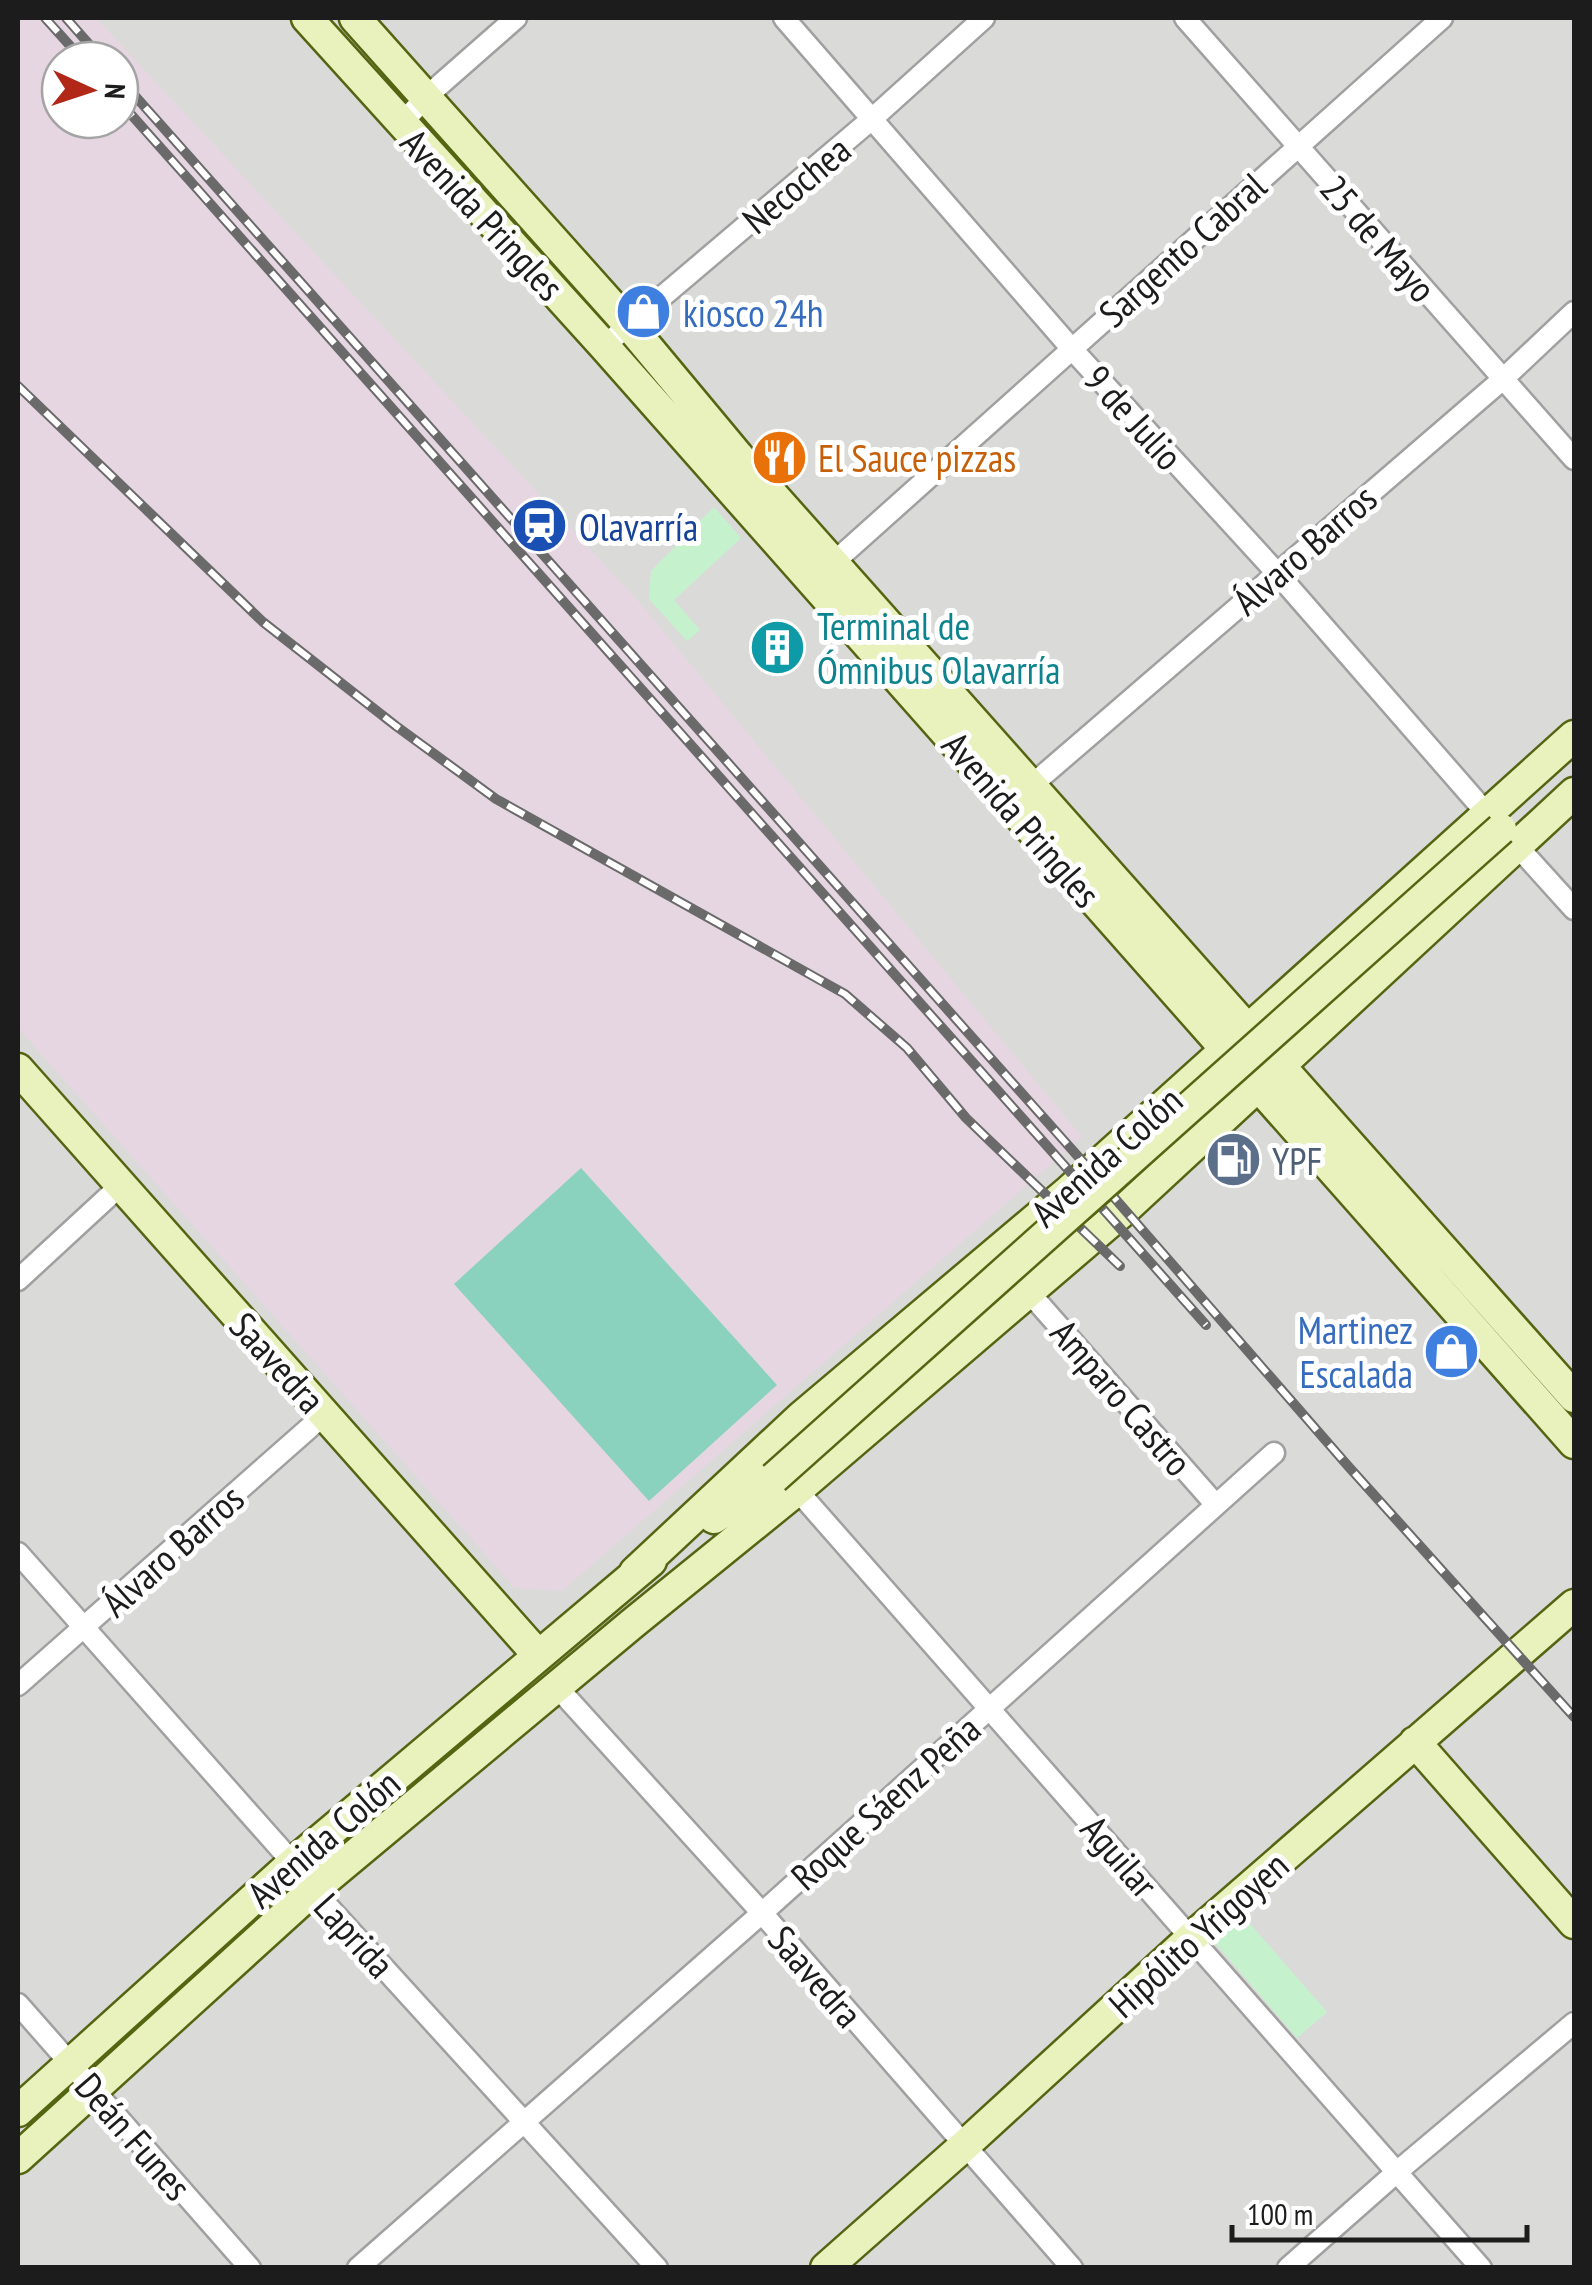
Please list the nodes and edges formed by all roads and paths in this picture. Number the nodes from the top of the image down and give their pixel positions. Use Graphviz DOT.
graph roads {
  1 [pos="307,18"];
  2 [pos="355,18"];
  3 [pos="516,18"];
  4 [pos="784,18"];
  5 [pos="984,18"];
  6 [pos="1185,18"];
  7 [pos="1442,18"];
  8 [pos="426,98"];
  9 [pos="873,118"];
  10 [pos="400,124"];
  11 [pos="1297,145"];
  12 [pos="1574,312"];
  13 [pos="629,325"];
  14 [pos="604,346"];
  15 [pos="1072,348"];
  16 [pos="1504,378"];
  17 [pos="1574,459"];
  18 [pos="834,563"];
  19 [pos="1276,572"];
  20 [pos="1574,736"];
  21 [pos="1574,754"];
  22 [pos="1574,772"];
  23 [pos="1033,784"];
  24 [pos="1574,793"];
  25 [pos="1502,830"];
  26 [pos="1574,909"];
  27 [pos="1236,1039"];
  28 [pos="1281,1065"];
  29 [pos="18,1069"];
  30 [pos="1258,1085"];
  31 [pos="121,1185"];
  32 [pos="18,1280"];
  33 [pos="1027,1290"];
  34 [pos="1574,1397"];
  35 [pos="326,1414"];
  36 [pos="1574,1443"];
  37 [pos="1274,1452"];
  38 [pos="786,1484"];
  39 [pos="1216,1505"];
  40 [pos="18,1553"];
  41 [pos="635,1572"];
  42 [pos="1574,1605"];
  43 [pos="85,1627"];
  44 [pos="538,1655"];
  45 [pos="18,1685"];
  46 [pos="557,1687"];
  47 [pos="991,1708"];
  48 [pos="1414,1742"];
  49 [pos="293,1863"];
  50 [pos="313,1890"];
  51 [pos="762,1913"];
  52 [pos="1574,1923"];
  53 [pos="1191,1938"];
  54 [pos="18,2004"];
  55 [pos="1574,2023"];
  56 [pos="70,2062"];
  57 [pos="93,2090"];
  58 [pos="18,2112"];
  59 [pos="526,2122"];
  60 [pos="964,2146"];
  61 [pos="18,2158"];
  62 [pos="1398,2170"];
  63 [pos="250,2268"];
  64 [pos="358,2268"];
  65 [pos="657,2268"];
  66 [pos="826,2268"];
  67 [pos="1072,2268"];
  68 [pos="1288,2268"];
  69 [pos="1480,2268"];
  1 -- 10 [label="main road, Avenida Pringles"];
  2 -- 8 [label="main road, Avenida Pringles"];
  3 -- 8 [label="street"];
  4 -- 9 [label="street, 9 de Julio"];
  5 -- 9 [label="street, Necochea"];
  6 -- 11 [label="street, 25 de Mayo"];
  7 -- 11 [label="street, Sargento Cabral"];
  8 -- 10 [label="street"];
  8 -- 13 [label="main road, Avenida Pringles"];
  9 -- 13 [label="street, Necochea"];
  9 -- 15 [label="street, 9 de Julio"];
  10 -- 14 [label="main road, Avenida Pringles"];
  11 -- 15 [label="street, Sargento Cabral"];
  11 -- 16 [label="street, 25 de Mayo"];
  12 -- 16 [label="street, Álvaro Barros"];
  13 -- 14 [label="street, Necochea"];
  13 -- 18 [label="main road, Avenida Pringles"];
  14 -- 27 [label="main road, Avenida Pringles"];
  15 -- 18 [label="street, Sargento Cabral"];
  15 -- 19 [label="street, 9 de Julio"];
  16 -- 17 [label="street, 25 de Mayo"];
  16 -- 19 [label="street, Álvaro Barros"];
  18 -- 23 [label="main road, Avenida Pringles"];
  19 -- 23 [label="street, Álvaro Barros"];
  19 -- 25 [label="street, 9 de Julio"];
  20 -- 25 [label="main road, Avenida Colón"];
  21 -- 25 [label="main road, Avenida Colón"];
  22 -- 25 [label="main road, Avenida Colón"];
  23 -- 27 [label="main road, Avenida Pringles"];
  24 -- 25 [label="main road, Avenida Colón"];
  25 -- 26 [label="street, 9 de Julio"];
  25 -- 27 [label="main road, Avenida Colón"];
  25 -- 28 [label="main road, Avenida Colón"];
  25 -- 38 [label="main road, Avenida Colón, bridge"];
  27 -- 28 [label="main road, Avenida Pringles"];
  27 -- 30 [label="main road, Avenida Pringles"];
  27 -- 41 [label="main road, Avenida Colón"];
  28 -- 30 [label="main road, Avenida Colón"];
  28 -- 34 [label="main road, Avenida Pringles"];
  29 -- 31 [label="main road, Saavedra"];
  30 -- 33 [label="main road, Avenida Colón"];
  30 -- 36 [label="main road, Avenida Pringles"];
  31 -- 32 [label="street"];
  31 -- 35 [label="main road, Saavedra"];
  33 -- 38 [label="main road, Avenida Colón"];
  33 -- 39 [label="street, Amparo Castro"];
  35 -- 43 [label="street, Álvaro Barros"];
  35 -- 44 [label="main road, Saavedra"];
  37 -- 39 [label="street, Roque Sáenz Peña"];
  38 -- 41 [label="main road, Avenida Colón"];
  38 -- 46 [label="main road, Avenida Colón"];
  38 -- 47 [label="street, Aguilar"];
  39 -- 47 [label="street, Roque Sáenz Peña"];
  40 -- 43 [label="street, Laprida"];
  41 -- 44 [label="main road, Avenida Colón"];
  42 -- 48 [label="main road, Hipólito Yrigoyen"];
  43 -- 45 [label="street, Álvaro Barros"];
  43 -- 49 [label="street, Laprida"];
  44 -- 49 [label="main road, Avenida Colón"];
  46 -- 50 [label="main road, Avenida Colón"];
  46 -- 51 [label="street, Saavedra"];
  47 -- 51 [label="street, Roque Sáenz Peña"];
  47 -- 53 [label="street, Aguilar"];
  48 -- 52 [label="main road"];
  48 -- 53 [label="main road, Hipólito Yrigoyen"];
  49 -- 50 [label="street, Laprida"];
  49 -- 56 [label="main road, Avenida Colón"];
  50 -- 57 [label="main road, Avenida Colón"];
  50 -- 59 [label="street, Laprida"];
  51 -- 59 [label="street, Roque Sáenz Peña"];
  51 -- 60 [label="street, Saavedra"];
  53 -- 60 [label="main road, Hipólito Yrigoyen"];
  53 -- 62 [label="street, Aguilar"];
  54 -- 56 [label="street, Deán Funes"];
  55 -- 62 [label="street"];
  56 -- 57 [label="street, Deán Funes"];
  56 -- 58 [label="main road, Avenida Colón"];
  57 -- 61 [label="main road, Avenida Colón"];
  57 -- 63 [label="street, Deán Funes"];
  59 -- 64 [label="street, Roque Sáenz Peña"];
  59 -- 65 [label="street, Laprida"];
  60 -- 66 [label="main road, Hipólito Yrigoyen"];
  60 -- 67 [label="street, Saavedra"];
  62 -- 68 [label="street"];
  62 -- 69 [label="street, Aguilar"];
}
